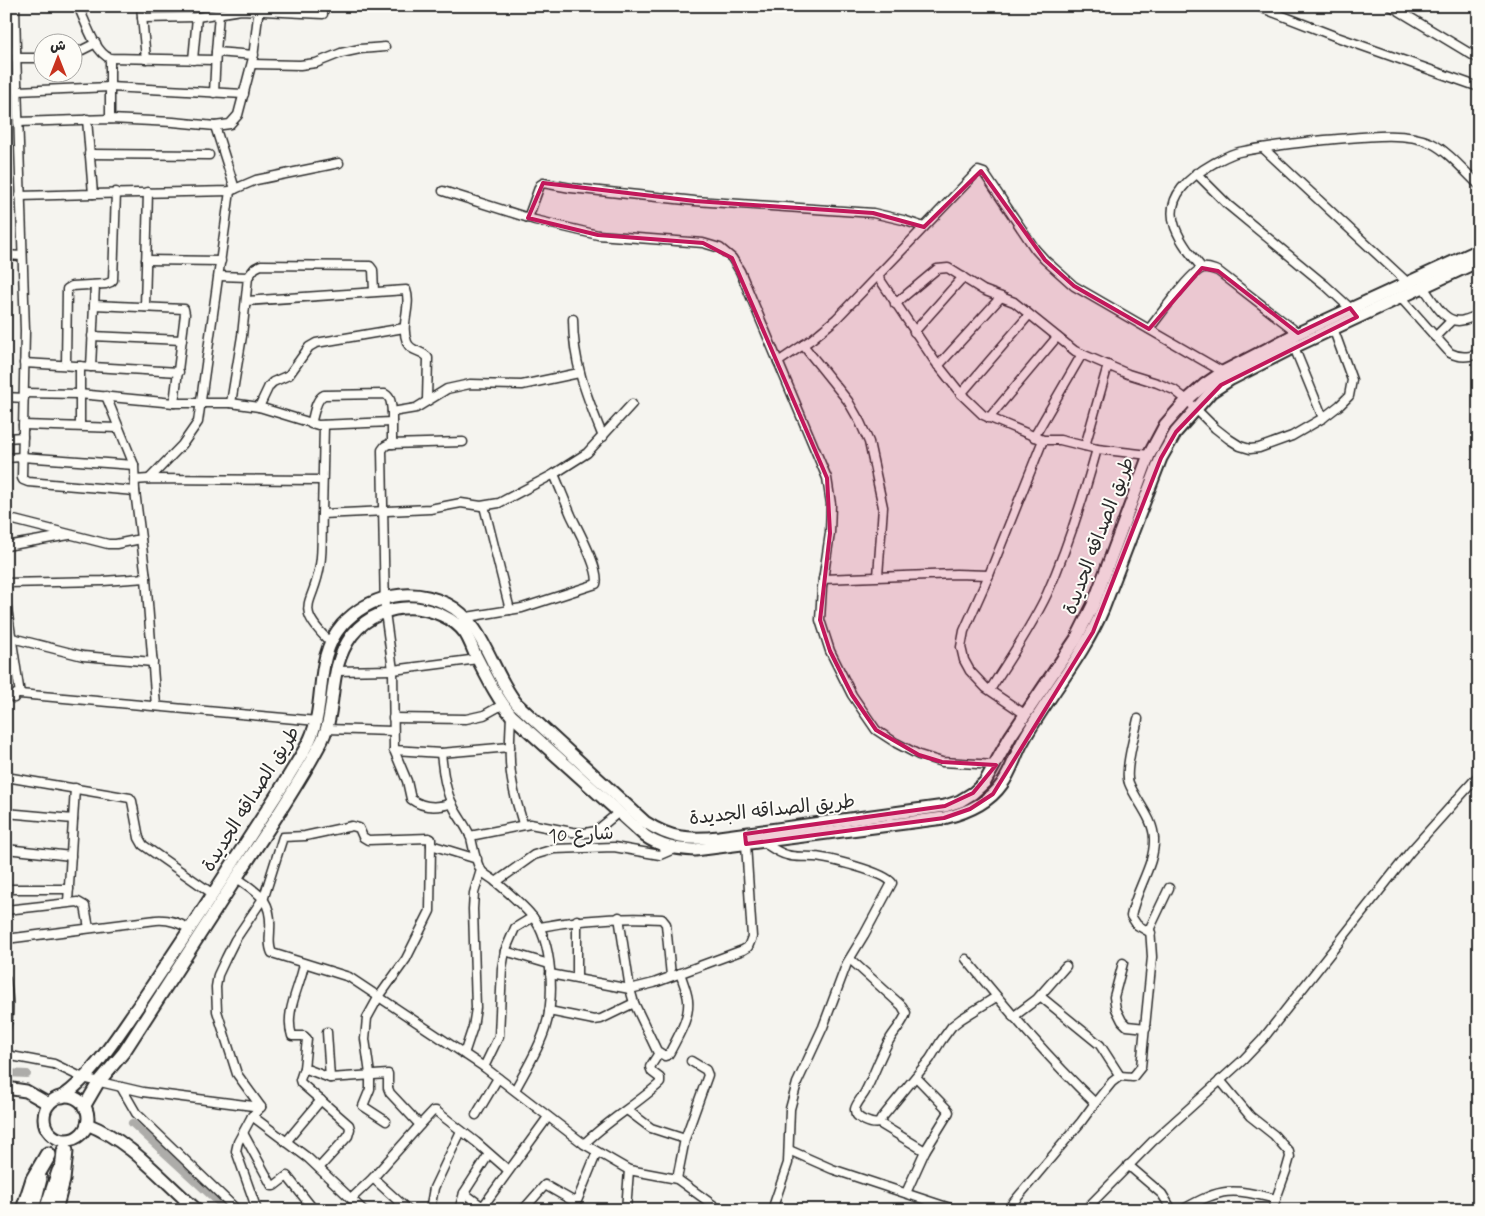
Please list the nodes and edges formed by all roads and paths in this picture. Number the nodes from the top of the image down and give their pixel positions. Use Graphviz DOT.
graph roads {
  1 [pos="15,6"];
  2 [pos="78,6"];
  3 [pos="142,6"];
  4 [pos="1257,6"];
  5 [pos="1391,6"];
  6 [pos="230,9"];
  7 [pos="259,9"];
  8 [pos="219,14"];
  9 [pos="323,14"];
  10 [pos="197,17"];
  11 [pos="142,18"];
  12 [pos="96,43"];
  13 [pos="386,47"];
  14 [pos="82,50"];
  15 [pos="6,51"];
  16 [pos="16,55"];
  17 [pos="216,56"];
  18 [pos="32,57"];
  19 [pos="110,58"];
  20 [pos="146,59"];
  21 [pos="1479,59"];
  22 [pos="193,60"];
  23 [pos="253,60"];
  24 [pos="110,87"];
  25 [pos="1479,87"];
  26 [pos="17,90"];
  27 [pos="214,93"];
  28 [pos="244,94"];
  29 [pos="88,119"];
  30 [pos="110,119"];
  31 [pos="18,122"];
  32 [pos="215,126"];
  33 [pos="1262,148"];
  34 [pos="89,154"];
  35 [pos="209,155"];
  36 [pos="339,163"];
  37 [pos="1196,173"];
  38 [pos="1479,186"];
  39 [pos="232,190"];
  40 [pos="442,191"];
  41 [pos="116,192"];
  42 [pos="148,192"];
  43 [pos="93,194"];
  44 [pos="20,196"];
  45 [pos="528,218"];
  46 [pos="924,227"];
  47 [pos="1479,250"];
  48 [pos="6,256"];
  49 [pos="22,256"];
  50 [pos="146,260"];
  51 [pos="221,261"];
  52 [pos="1479,261"];
  53 [pos="1202,268"];
  54 [pos="877,275"];
  55 [pos="219,276"];
  56 [pos="248,277"];
  57 [pos="963,277"];
  58 [pos="1408,284"];
  59 [pos="95,285"];
  60 [pos="1423,287"];
  61 [pos="374,291"];
  62 [pos="1001,298"];
  63 [pos="1401,298"];
  64 [pos="246,301"];
  65 [pos="895,304"];
  66 [pos="94,305"];
  67 [pos="145,307"];
  68 [pos="1354,312"];
  69 [pos="1479,314"];
  70 [pos="1029,315"];
  71 [pos="573,319"];
  72 [pos="1452,320"];
  73 [pos="404,328"];
  74 [pos="1333,328"];
  75 [pos="1149,330"];
  76 [pos="914,332"];
  77 [pos="1298,333"];
  78 [pos="92,336"];
  79 [pos="1057,337"];
  80 [pos="1435,337"];
  81 [pos="182,340"];
  82 [pos="803,345"];
  83 [pos="1294,347"];
  84 [pos="1082,354"];
  85 [pos="1479,354"];
  86 [pos="778,362"];
  87 [pos="24,363"];
  88 [pos="66,365"];
  89 [pos="1108,365"];
  90 [pos="80,366"];
  91 [pos="938,366"];
  92 [pos="91,367"];
  93 [pos="179,372"];
  94 [pos="1223,372"];
  95 [pos="579,373"];
  96 [pos="79,394"];
  97 [pos="961,394"];
  98 [pos="24,395"];
  99 [pos="106,396"];
  100 [pos="6,397"];
  101 [pos="427,400"];
  102 [pos="1187,400"];
  103 [pos="174,403"];
  104 [pos="231,403"];
  105 [pos="201,404"];
  106 [pos="632,404"];
  107 [pos="259,407"];
  108 [pos="1195,409"];
  109 [pos="392,412"];
  110 [pos="989,418"];
  111 [pos="1323,418"];
  112 [pos="392,422"];
  113 [pos="311,424"];
  114 [pos="23,425"];
  115 [pos="324,425"];
  116 [pos="80,426"];
  117 [pos="118,428"];
  118 [pos="23,437"];
  119 [pos="603,437"];
  120 [pos="1034,437"];
  121 [pos="6,438"];
  122 [pos="1042,440"];
  123 [pos="464,442"];
  124 [pos="392,444"];
  125 [pos="1085,446"];
  126 [pos="1097,449"];
  127 [pos="1149,455"];
  128 [pos="22,457"];
  129 [pos="6,458"];
  130 [pos="1161,458"];
  131 [pos="134,465"];
  132 [pos="554,474"];
  133 [pos="149,479"];
  134 [pos="134,480"];
  135 [pos="322,480"];
  136 [pos="135,492"];
  137 [pos="484,506"];
  138 [pos="383,512"];
  139 [pos="322,514"];
  140 [pos="6,518"];
  141 [pos="71,535"];
  142 [pos="141,539"];
  143 [pos="6,546"];
  144 [pos="989,575"];
  145 [pos="878,576"];
  146 [pos="146,578"];
  147 [pos="823,579"];
  148 [pos="6,583"];
  149 [pos="385,598"];
  150 [pos="6,602"];
  151 [pos="510,610"];
  152 [pos="385,612"];
  153 [pos="467,618"];
  154 [pos="469,630"];
  155 [pos="12,638"];
  156 [pos="330,642"];
  157 [pos="478,659"];
  158 [pos="153,662"];
  159 [pos="322,668"];
  160 [pos="393,670"];
  161 [pos="335,671"];
  162 [pos="990,690"];
  163 [pos="502,704"];
  164 [pos="156,706"];
  165 [pos="511,715"];
  166 [pos="393,718"];
  167 [pos="1031,718"];
  168 [pos="1138,719"];
  169 [pos="317,721"];
  170 [pos="326,729"];
  171 [pos="393,731"];
  172 [pos="510,747"];
  173 [pos="394,750"];
  174 [pos="441,753"];
  175 [pos="996,765"];
  176 [pos="1011,765"];
  177 [pos="1479,775"];
  178 [pos="6,777"];
  179 [pos="75,788"];
  180 [pos="283,795"];
  181 [pos="452,803"];
  182 [pos="619,812"];
  183 [pos="6,813"];
  184 [pos="73,820"];
  185 [pos="523,824"];
  186 [pos="267,832"];
  187 [pos="470,836"];
  188 [pos="283,838"];
  189 [pos="745,839"];
  190 [pos="763,842"];
  191 [pos="431,845"];
  192 [pos="6,849"];
  193 [pos="674,849"];
  194 [pos="71,856"];
  195 [pos="477,859"];
  196 [pos="481,870"];
  197 [pos="232,874"];
  198 [pos="496,882"];
  199 [pos="1169,888"];
  200 [pos="6,889"];
  201 [pos="69,889"];
  202 [pos="213,894"];
  203 [pos="264,897"];
  204 [pos="68,902"];
  205 [pos="6,910"];
  206 [pos="533,917"];
  207 [pos="618,917"];
  208 [pos="577,920"];
  209 [pos="540,927"];
  210 [pos="89,928"];
  211 [pos="190,929"];
  212 [pos="1151,933"];
  213 [pos="6,939"];
  214 [pos="505,950"];
  215 [pos="850,959"];
  216 [pos="966,960"];
  217 [pos="304,964"];
  218 [pos="549,964"];
  219 [pos="1123,964"];
  220 [pos="1066,966"];
  221 [pos="680,973"];
  222 [pos="550,974"];
  223 [pos="671,976"];
  224 [pos="577,978"];
  225 [pos="6,980"];
  226 [pos="630,989"];
  227 [pos="1040,996"];
  228 [pos="996,997"];
  229 [pos="378,998"];
  230 [pos="634,1003"];
  231 [pos="550,1011"];
  232 [pos="1013,1017"];
  233 [pos="6,1028"];
  234 [pos="1146,1028"];
  235 [pos="327,1032"];
  236 [pos="659,1053"];
  237 [pos="464,1054"];
  238 [pos="6,1055"];
  239 [pos="691,1061"];
  240 [pos="484,1067"];
  241 [pos="304,1068"];
  242 [pos="370,1074"];
  243 [pos="1120,1076"];
  244 [pos="916,1077"];
  245 [pos="83,1078"];
  246 [pos="330,1078"];
  247 [pos="498,1078"];
  248 [pos="1220,1080"];
  249 [pos="98,1083"];
  250 [pos="6,1088"];
  251 [pos="121,1088"];
  252 [pos="515,1090"];
  253 [pos="62,1097"];
  254 [pos="321,1100"];
  255 [pos="1095,1103"];
  256 [pos="49,1104"];
  257 [pos="84,1107"];
  258 [pos="261,1107"];
  259 [pos="626,1110"];
  260 [pos="476,1115"];
  261 [pos="252,1116"];
  262 [pos="548,1117"];
  263 [pos="386,1122"];
  264 [pos="880,1123"];
  265 [pos="87,1124"];
  266 [pos="420,1125"];
  267 [pos="461,1131"];
  268 [pos="242,1133"];
  269 [pos="53,1136"];
  270 [pos="685,1139"];
  271 [pos="286,1142"];
  272 [pos="584,1144"];
  273 [pos="67,1146"];
  274 [pos="788,1150"];
  275 [pos="925,1151"];
  276 [pos="597,1152"];
  277 [pos="490,1154"];
  278 [pos="48,1155"];
  279 [pos="1128,1166"];
  280 [pos="319,1168"];
  281 [pos="508,1170"];
  282 [pos="629,1170"];
  283 [pos="373,1178"];
  284 [pos="677,1179"];
  285 [pos="464,1193"];
  286 [pos="906,1193"];
  287 [pos="352,1198"];
  288 [pos="1276,1199"];
  289 [pos="187,1201"];
  290 [pos="24,1210"];
  291 [pos="33,1210"];
  292 [pos="45,1210"];
  293 [pos="54,1210"];
  294 [pos="177,1210"];
  295 [pos="197,1210"];
  296 [pos="237,1210"];
  297 [pos="257,1210"];
  298 [pos="314,1210"];
  299 [pos="363,1210"];
  300 [pos="408,1210"];
  301 [pos="430,1210"];
  302 [pos="458,1210"];
  303 [pos="522,1210"];
  304 [pos="626,1210"];
  305 [pos="720,1210"];
  306 [pos="772,1210"];
  307 [pos="956,1210"];
  308 [pos="1008,1210"];
  309 [pos="1084,1210"];
  310 [pos="1172,1210"];
  311 [pos="1182,1210"];
  312 [pos="1272,1210"];
  1 -- 16 [label="street"];
  2 -- 12 [label="street"];
  3 -- 11 [label="street"];
  4 -- 25 [label="street"];
  5 -- 21 [label="street"];
  6 -- 7 [label="street"];
  6 -- 8 [label="street"];
  7 -- 9 [label="street"];
  7 -- 23 [label="street"];
  8 -- 10 [label="street"];
  8 -- 17 [label="street"];
  10 -- 11 [label="street"];
  10 -- 22 [label="street"];
  11 -- 20 [label="street"];
  12 -- 14 [label="street"];
  12 -- 19 [label="street"];
  13 -- 23 [label="street"];
  15 -- 16 [label="street"];
  16 -- 18 [label="street"];
  16 -- 26 [label="street"];
  17 -- 22 [label="street"];
  17 -- 23 [label="street"];
  17 -- 27 [label="street"];
  19 -- 20 [label="street"];
  19 -- 24 [label="street"];
  20 -- 22 [label="street"];
  23 -- 28 [label="street"];
  24 -- 26 [label="street"];
  24 -- 27 [label="street"];
  24 -- 30 [label="street"];
  26 -- 31 [label="street"];
  27 -- 28 [label="street"];
  28 -- 32 [label="street"];
  29 -- 30 [label="street"];
  29 -- 31 [label="street"];
  29 -- 34 [label="street"];
  30 -- 32 [label="street"];
  31 -- 44 [label="street"];
  32 -- 39 [label="street"];
  33 -- 37 [label="street"];
  33 -- 38 [label="street"];
  33 -- 58 [label="street"];
  34 -- 35 [label="street"];
  34 -- 43 [label="street"];
  36 -- 39 [label="street"];
  37 -- 53 [label="street"];
  37 -- 68 [label="street"];
  39 -- 42 [label="street"];
  39 -- 51 [label="street"];
  40 -- 45 [label="street"];
  41 -- 42 [label="street"];
  41 -- 43 [label="street"];
  41 -- 59 [label="street"];
  42 -- 50 [label="street"];
  43 -- 44 [label="street"];
  44 -- 49 [label="street"];
  45 -- 46 [label="street"];
  45 -- 86 [label="street"];
  46 -- 54 [label="street"];
  46 -- 75 [label="street"];
  47 -- 58 [label="street, طريق الصداقه الجديدة"];
  48 -- 49 [label="street"];
  49 -- 87 [label="street"];
  50 -- 51 [label="street"];
  50 -- 67 [label="street"];
  51 -- 55 [label="street"];
  52 -- 60 [label="street, طريق الصداقه الجديدة"];
  53 -- 75 [label="street"];
  53 -- 77 [label="street"];
  54 -- 65 [label="street"];
  54 -- 82 [label="street"];
  55 -- 56 [label="street"];
  55 -- 105 [label="street"];
  56 -- 61 [label="street"];
  56 -- 64 [label="street"];
  57 -- 62 [label="street"];
  57 -- 65 [label="street"];
  57 -- 76 [label="street"];
  58 -- 68 [label="street, طريق الصداقه الجديدة"];
  59 -- 66 [label="street"];
  59 -- 88 [label="street"];
  60 -- 63 [label="street, طريق الصداقه الجديدة"];
  60 -- 72 [label="street"];
  61 -- 64 [label="street"];
  61 -- 73 [label="street"];
  62 -- 70 [label="street"];
  62 -- 91 [label="street"];
  63 -- 68 [label="street, طريق الصداقه الجديدة"];
  63 -- 80 [label="street"];
  64 -- 104 [label="street"];
  65 -- 76 [label="street"];
  66 -- 67 [label="street"];
  66 -- 78 [label="street"];
  67 -- 81 [label="street"];
  68 -- 74 [label="street, طريق الصداقه الجديدة"];
  68 -- 77 [label="street, طريق الصداقه الجديدة"];
  69 -- 72 [label="street"];
  70 -- 79 [label="street"];
  70 -- 97 [label="street"];
  71 -- 95 [label="street"];
  72 -- 80 [label="street"];
  73 -- 101 [label="street"];
  73 -- 107 [label="street"];
  74 -- 83 [label="street, طريق الصداقه الجديدة"];
  74 -- 111 [label="street"];
  75 -- 94 [label="street"];
  76 -- 91 [label="street"];
  77 -- 94 [label="street, طريق الصداقه الجديدة"];
  78 -- 81 [label="street"];
  78 -- 92 [label="street"];
  79 -- 84 [label="street"];
  79 -- 110 [label="street"];
  80 -- 85 [label="street"];
  81 -- 93 [label="street"];
  82 -- 86 [label="street"];
  82 -- 145 [label="street"];
  83 -- 108 [label="street, طريق الصداقه الجديدة"];
  83 -- 111 [label="street"];
  84 -- 89 [label="street"];
  84 -- 120 [label="street"];
  86 -- 147 [label="street"];
  87 -- 88 [label="street"];
  87 -- 98 [label="street"];
  88 -- 90 [label="street"];
  89 -- 102 [label="street"];
  89 -- 125 [label="street"];
  90 -- 92 [label="street"];
  90 -- 96 [label="street"];
  91 -- 97 [label="street"];
  92 -- 93 [label="street"];
  93 -- 103 [label="street"];
  94 -- 102 [label="street, طريق الصداقه الجديدة"];
  95 -- 101 [label="street"];
  95 -- 119 [label="street"];
  96 -- 98 [label="street"];
  96 -- 99 [label="street"];
  96 -- 116 [label="street"];
  97 -- 110 [label="street"];
  98 -- 100 [label="street"];
  98 -- 114 [label="street"];
  99 -- 103 [label="street"];
  99 -- 117 [label="street"];
  101 -- 109 [label="street"];
  102 -- 108 [label="street"];
  102 -- 127 [label="street, طريق الصداقه الجديدة"];
  103 -- 105 [label="street"];
  104 -- 105 [label="street"];
  104 -- 107 [label="street"];
  105 -- 133 [label="street"];
  106 -- 119 [label="street"];
  107 -- 113 [label="street"];
  108 -- 111 [label="street"];
  108 -- 130 [label="street, طريق الصداقه الجديدة"];
  109 -- 112 [label="street"];
  109 -- 113 [label="street"];
  110 -- 120 [label="street"];
  112 -- 115 [label="street"];
  112 -- 124 [label="street"];
  113 -- 115 [label="street"];
  114 -- 116 [label="street"];
  114 -- 118 [label="street"];
  115 -- 135 [label="street"];
  116 -- 117 [label="street"];
  117 -- 131 [label="street"];
  118 -- 121 [label="street"];
  118 -- 128 [label="street"];
  119 -- 132 [label="street"];
  120 -- 122 [label="street"];
  122 -- 125 [label="street"];
  122 -- 144 [label="street"];
  123 -- 124 [label="street"];
  124 -- 138 [label="street"];
  125 -- 126 [label="street"];
  126 -- 127 [label="street"];
  126 -- 162 [label="street"];
  127 -- 130 [label="street"];
  127 -- 167 [label="street, طريق الصداقه الجديدة"];
  128 -- 129 [label="street"];
  128 -- 131 [label="street"];
  128 -- 136 [label="street"];
  130 -- 167 [label="street, طريق الصداقه الجديدة"];
  131 -- 134 [label="street"];
  132 -- 137 [label="street"];
  132 -- 151 [label="street"];
  133 -- 134 [label="street"];
  133 -- 135 [label="street"];
  134 -- 136 [label="street"];
  135 -- 139 [label="street"];
  136 -- 142 [label="street"];
  137 -- 138 [label="street"];
  137 -- 151 [label="street"];
  138 -- 139 [label="street"];
  138 -- 149 [label="street"];
  139 -- 156 [label="street"];
  140 -- 141 [label="street"];
  141 -- 142 [label="street"];
  141 -- 143 [label="street"];
  142 -- 146 [label="street"];
  144 -- 145 [label="street"];
  144 -- 162 [label="street"];
  145 -- 147 [label="street"];
  146 -- 148 [label="street"];
  146 -- 158 [label="street"];
  147 -- 175 [label="street"];
  149 -- 152 [label="street"];
  149 -- 153 [label="street, طريق الصداقه الجديدة"];
  149 -- 156 [label="street, طريق الصداقه الجديدة"];
  150 -- 155 [label="street"];
  151 -- 153 [label="street"];
  152 -- 154 [label="street, طريق الصداقه الجديدة"];
  152 -- 160 [label="street"];
  152 -- 161 [label="street, طريق الصداقه الجديدة"];
  153 -- 154 [label="street, طريق الصداقه الجديدة"];
  154 -- 157 [label="street, طريق الصداقه الجديدة"];
  154 -- 189 [label="street, طريق الصداقه الجديدة"];
  155 -- 158 [label="street"];
  155 -- 164 [label="street"];
  156 -- 159 [label="street, طريق الصداقه الجديدة"];
  157 -- 160 [label="street"];
  157 -- 163 [label="street, طريق الصداقه الجديدة"];
  158 -- 164 [label="street"];
  159 -- 161 [label="street"];
  159 -- 169 [label="street, طريق الصداقه الجديدة"];
  160 -- 161 [label="street"];
  160 -- 166 [label="street"];
  161 -- 170 [label="street, طريق الصداقه الجديدة"];
  162 -- 167 [label="street"];
  163 -- 165 [label="street, طريق الصداقه الجديدة"];
  163 -- 166 [label="street"];
  164 -- 169 [label="street"];
  165 -- 172 [label="street"];
  165 -- 182 [label="street, طريق الصداقه الجديدة"];
  166 -- 171 [label="street"];
  167 -- 175 [label="street, طريق الصداقه الجديدة"];
  167 -- 176 [label="street, طريق الصداقه الجديدة"];
  168 -- 212 [label="street"];
  169 -- 180 [label="street, طريق الصداقه الجديدة"];
  170 -- 171 [label="street"];
  170 -- 180 [label="street, طريق الصداقه الجديدة"];
  171 -- 173 [label="street"];
  172 -- 174 [label="street"];
  172 -- 185 [label="street"];
  173 -- 174 [label="street"];
  173 -- 181 [label="street"];
  174 -- 181 [label="street"];
  175 -- 176 [label="street"];
  175 -- 189 [label="street, طريق الصداقه الجديدة"];
  176 -- 190 [label="street, طريق الصداقه الجديدة"];
  177 -- 248 [label="street"];
  178 -- 179 [label="street"];
  179 -- 184 [label="street"];
  179 -- 202 [label="street"];
  180 -- 186 [label="street, طريق الصداقه الجديدة"];
  180 -- 197 [label="street, طريق الصداقه الجديدة"];
  181 -- 187 [label="street"];
  182 -- 185 [label="street"];
  182 -- 193 [label="street, طريق الصداقه الجديدة"];
  183 -- 184 [label="street"];
  184 -- 194 [label="street"];
  185 -- 187 [label="street"];
  186 -- 188 [label="street"];
  186 -- 197 [label="street, طريق الصداقه الجديدة"];
  187 -- 195 [label="street"];
  188 -- 191 [label="street"];
  188 -- 203 [label="street"];
  189 -- 190 [label="street, طريق الصداقه الجديدة"];
  189 -- 193 [label="street, طريق الصداقه الجديدة"];
  189 -- 221 [label="street"];
  190 -- 215 [label="street"];
  191 -- 195 [label="street"];
  191 -- 229 [label="street"];
  192 -- 194 [label="street"];
  193 -- 198 [label="street, شارع 10"];
  194 -- 201 [label="street"];
  195 -- 196 [label="street"];
  196 -- 198 [label="street"];
  196 -- 237 [label="street"];
  197 -- 202 [label="street, طريق الصداقه الجديدة"];
  197 -- 203 [label="street"];
  197 -- 249 [label="street, طريق الصداقه الجديدة"];
  198 -- 206 [label="street"];
  199 -- 212 [label="street"];
  200 -- 201 [label="street"];
  201 -- 204 [label="street"];
  202 -- 211 [label="street, طريق الصداقه الجديدة"];
  203 -- 217 [label="street"];
  203 -- 258 [label="street"];
  204 -- 205 [label="street"];
  204 -- 210 [label="street"];
  206 -- 209 [label="street"];
  206 -- 214 [label="street"];
  207 -- 208 [label="street"];
  207 -- 223 [label="street"];
  207 -- 226 [label="street"];
  208 -- 209 [label="street"];
  208 -- 224 [label="street"];
  209 -- 218 [label="street"];
  210 -- 211 [label="street"];
  210 -- 213 [label="street"];
  211 -- 245 [label="street, طريق الصداقه الجديدة"];
  212 -- 234 [label="street"];
  214 -- 218 [label="street"];
  214 -- 240 [label="street"];
  215 -- 264 [label="street"];
  215 -- 274 [label="street"];
  216 -- 228 [label="street"];
  217 -- 229 [label="street"];
  217 -- 241 [label="street"];
  218 -- 222 [label="street"];
  219 -- 234 [label="street"];
  220 -- 227 [label="street"];
  221 -- 223 [label="street"];
  221 -- 236 [label="street"];
  222 -- 224 [label="street"];
  222 -- 231 [label="street"];
  223 -- 226 [label="street"];
  224 -- 226 [label="street"];
  225 -- 233 [label="street"];
  226 -- 230 [label="street"];
  227 -- 232 [label="street"];
  227 -- 243 [label="street"];
  228 -- 232 [label="street"];
  228 -- 244 [label="street"];
  229 -- 237 [label="street"];
  229 -- 242 [label="street"];
  230 -- 231 [label="street"];
  230 -- 236 [label="street"];
  231 -- 252 [label="street"];
  232 -- 255 [label="street"];
  234 -- 243 [label="street"];
  235 -- 246 [label="street"];
  236 -- 259 [label="street"];
  237 -- 240 [label="street"];
  238 -- 245 [label="street"];
  239 -- 270 [label="street"];
  240 -- 247 [label="street"];
  241 -- 246 [label="street"];
  241 -- 254 [label="street"];
  242 -- 246 [label="street"];
  242 -- 263 [label="street"];
  242 -- 266 [label="street"];
  243 -- 255 [label="street"];
  244 -- 264 [label="street"];
  244 -- 275 [label="street"];
  245 -- 249 [label="street"];
  245 -- 253 [label="street, طريق الصداقه الجديدة"];
  247 -- 252 [label="street"];
  247 -- 260 [label="street"];
  248 -- 279 [label="street"];
  248 -- 288 [label="street"];
  249 -- 251 [label="street"];
  249 -- 257 [label="street, طريق الصداقه الجديدة"];
  250 -- 256 [label="street"];
  251 -- 258 [label="street"];
  251 -- 296 [label="street"];
  252 -- 262 [label="street"];
  253 -- 256 [label="street"];
  253 -- 257 [label="street"];
  254 -- 271 [label="street"];
  254 -- 280 [label="street"];
  255 -- 308 [label="street"];
  256 -- 269 [label="street"];
  257 -- 265 [label="street"];
  258 -- 261 [label="street"];
  259 -- 270 [label="street"];
  259 -- 272 [label="street"];
  261 -- 268 [label="street"];
  261 -- 271 [label="street"];
  262 -- 272 [label="street"];
  262 -- 281 [label="street"];
  264 -- 275 [label="street"];
  265 -- 273 [label="street"];
  265 -- 289 [label="street"];
  266 -- 267 [label="street"];
  266 -- 283 [label="street"];
  267 -- 277 [label="street"];
  267 -- 301 [label="street"];
  268 -- 297 [label="street"];
  268 -- 298 [label="street"];
  269 -- 273 [label="street"];
  269 -- 278 [label="street"];
  270 -- 284 [label="street"];
  271 -- 280 [label="street"];
  272 -- 276 [label="street"];
  273 -- 292 [label="street"];
  273 -- 293 [label="highway"];
  274 -- 286 [label="street"];
  274 -- 306 [label="street"];
  275 -- 286 [label="street"];
  276 -- 282 [label="street"];
  276 -- 303 [label="street"];
  277 -- 281 [label="street"];
  277 -- 285 [label="street"];
  278 -- 290 [label="highway"];
  278 -- 291 [label="street"];
  279 -- 309 [label="street"];
  279 -- 310 [label="street"];
  280 -- 287 [label="street"];
  281 -- 285 [label="street"];
  282 -- 284 [label="street"];
  282 -- 304 [label="street"];
  283 -- 287 [label="street"];
  283 -- 300 [label="street"];
  284 -- 305 [label="street"];
  285 -- 302 [label="street"];
  286 -- 307 [label="street"];
  287 -- 299 [label="street"];
  288 -- 311 [label="street"];
  288 -- 312 [label="street"];
  289 -- 294 [label="street"];
  289 -- 295 [label="street"];
}
